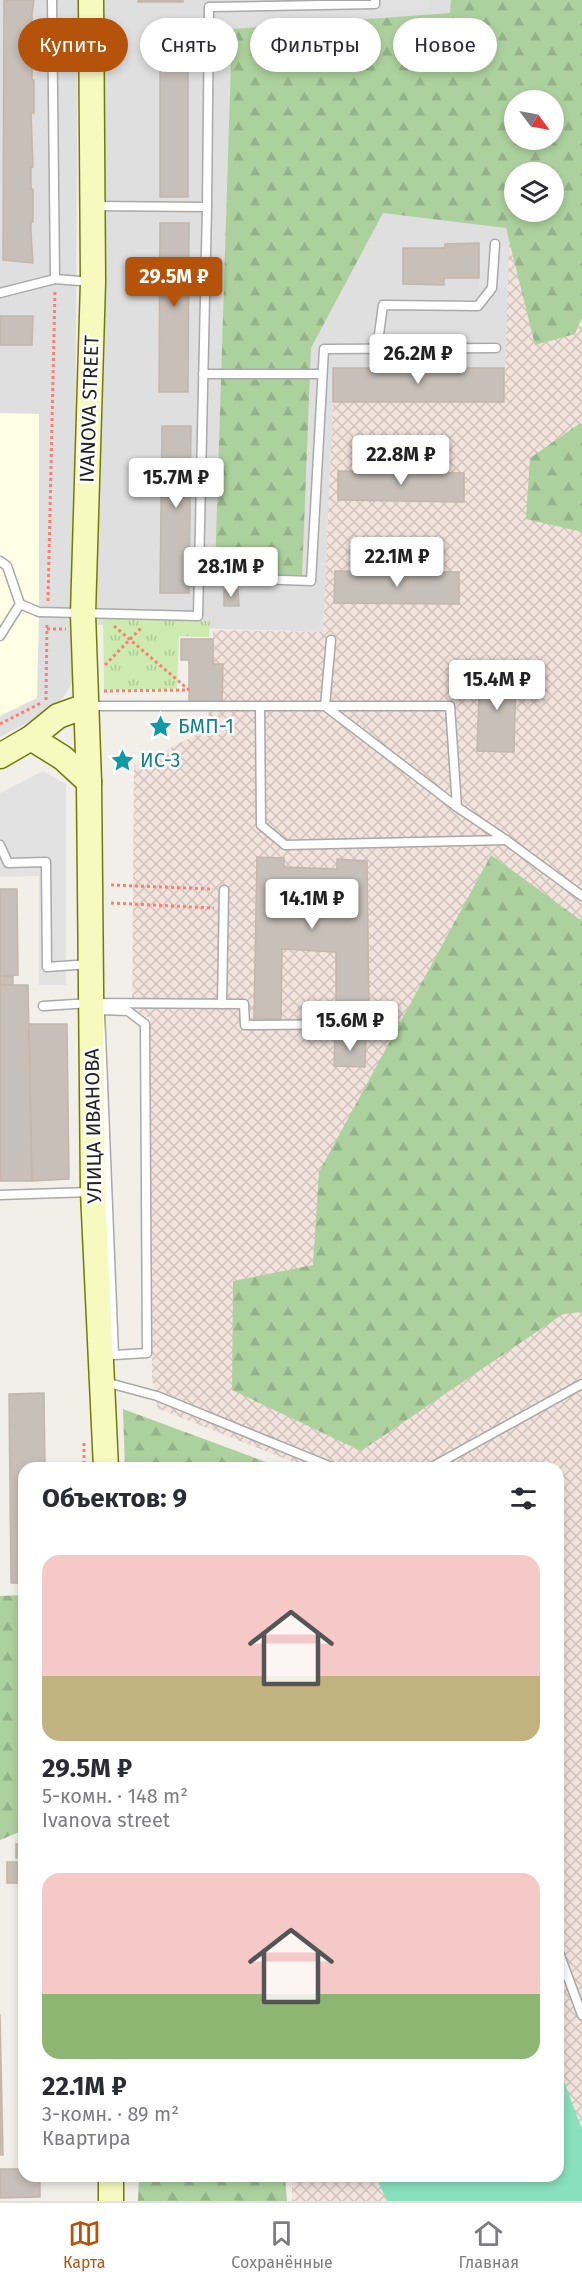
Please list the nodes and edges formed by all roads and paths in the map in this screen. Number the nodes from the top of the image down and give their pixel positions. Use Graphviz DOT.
graph roads {
  1 [pos="52,0"];
  2 [pos="92,0"];
  3 [pos="375,0"];
  4 [pos="93,206"];
  5 [pos="207,207"];
  6 [pos="495,244"];
  7 [pos="55,279"];
  8 [pos="93,282"];
  9 [pos="0,293"];
  10 [pos="496,348"];
  11 [pos="377,349"];
  12 [pos="203,374"];
  13 [pos="322,374"];
  14 [pos="0,561"];
  15 [pos="199,577"];
  16 [pos="20,604"];
  17 [pos="48,613"];
  18 [pos="90,614"];
  19 [pos="153,615"];
  20 [pos="0,636"];
  21 [pos="130,639"];
  22 [pos="331,640"];
  23 [pos="97,673"];
  24 [pos="91,698"];
  25 [pos="260,706"];
  26 [pos="325,706"];
  27 [pos="0,724"];
  28 [pos="31,738"];
  29 [pos="0,756"];
  30 [pos="89,782"];
  31 [pos="458,807"];
  32 [pos="506,840"];
  33 [pos="0,845"];
  34 [pos="111,885"];
  35 [pos="224,890"];
  36 [pos="582,896"];
  37 [pos="111,903"];
  38 [pos="224,909"];
  39 [pos="91,964"];
  40 [pos="91,1003"];
  41 [pos="222,1004"];
  42 [pos="43,1006"];
  43 [pos="128,1011"];
  44 [pos="373,1024"];
  45 [pos="93,1192"];
  46 [pos="0,1195"];
  47 [pos="101,1381"];
  48 [pos="582,1384"];
  49 [pos="106,1462"];
  50 [pos="319,1462"];
  51 [pos="441,1462"];
  52 [pos="564,1966"];
  53 [pos="582,2015"];
  54 [pos="111,2182"];
  55 [pos="111,2201"];
  1 -- 7 [label="lane"];
  2 -- 4 [label="main road, IVANOVA STREET"];
  3 -- 5 [label="lane"];
  4 -- 5 [label="lane"];
  4 -- 8 [label="main road, IVANOVA STREET"];
  5 -- 12 [label="lane"];
  6 -- 11 [label="lane"];
  7 -- 8 [label="lane"];
  7 -- 9 [label="lane"];
  7 -- 17 [label="path"];
  8 -- 18 [label="main road, IVANOVA STREET"];
  10 -- 11 [label="lane"];
  11 -- 13 [label="lane"];
  12 -- 13 [label="lane"];
  12 -- 15 [label="lane"];
  13 -- 15 [label="lane"];
  14 -- 16 [label="lane"];
  15 -- 19 [label="lane"];
  16 -- 17 [label="lane"];
  16 -- 20 [label="lane"];
  17 -- 18 [label="lane"];
  17 -- 27 [label="path"];
  18 -- 19 [label="lane"];
  18 -- 21 [label="path"];
  18 -- 24 [label="main road, IVANOVA STREET"];
  19 -- 21 [label="path"];
  21 -- 23 [label="path"];
  21 -- 24 [label="path"];
  22 -- 26 [label="lane"];
  24 -- 25 [label="lane"];
  24 -- 28 [label="main road"];
  24 -- 30 [label="main road, IVANOVA STREET"];
  25 -- 26 [label="lane"];
  25 -- 32 [label="lane"];
  26 -- 31 [label="lane"];
  26 -- 31 [label="lane"];
  28 -- 29 [label="main road"];
  28 -- 30 [label="main road"];
  30 -- 39 [label="main road, УЛИЦА ИВАНОВА"];
  31 -- 32 [label="lane"];
  32 -- 36 [label="lane"];
  33 -- 39 [label="lane"];
  34 -- 35 [label="path"];
  35 -- 38 [label="lane"];
  37 -- 38 [label="path"];
  38 -- 41 [label="lane"];
  39 -- 40 [label="main road, УЛИЦА ИВАНОВА"];
  40 -- 41 [label="lane"];
  40 -- 42 [label="lane"];
  40 -- 45 [label="main road, УЛИЦА ИВАНОВА"];
  41 -- 44 [label="lane"];
  43 -- 43 [label="lane"];
  45 -- 46 [label="lane"];
  45 -- 47 [label="main road, УЛИЦА ИВАНОВА"];
  47 -- 49 [label="main road, УЛИЦА ИВАНОВА"];
  47 -- 50 [label="lane"];
  48 -- 51 [label="lane"];
  52 -- 53 [label="lane"];
  54 -- 55 [label="main road"];
}
